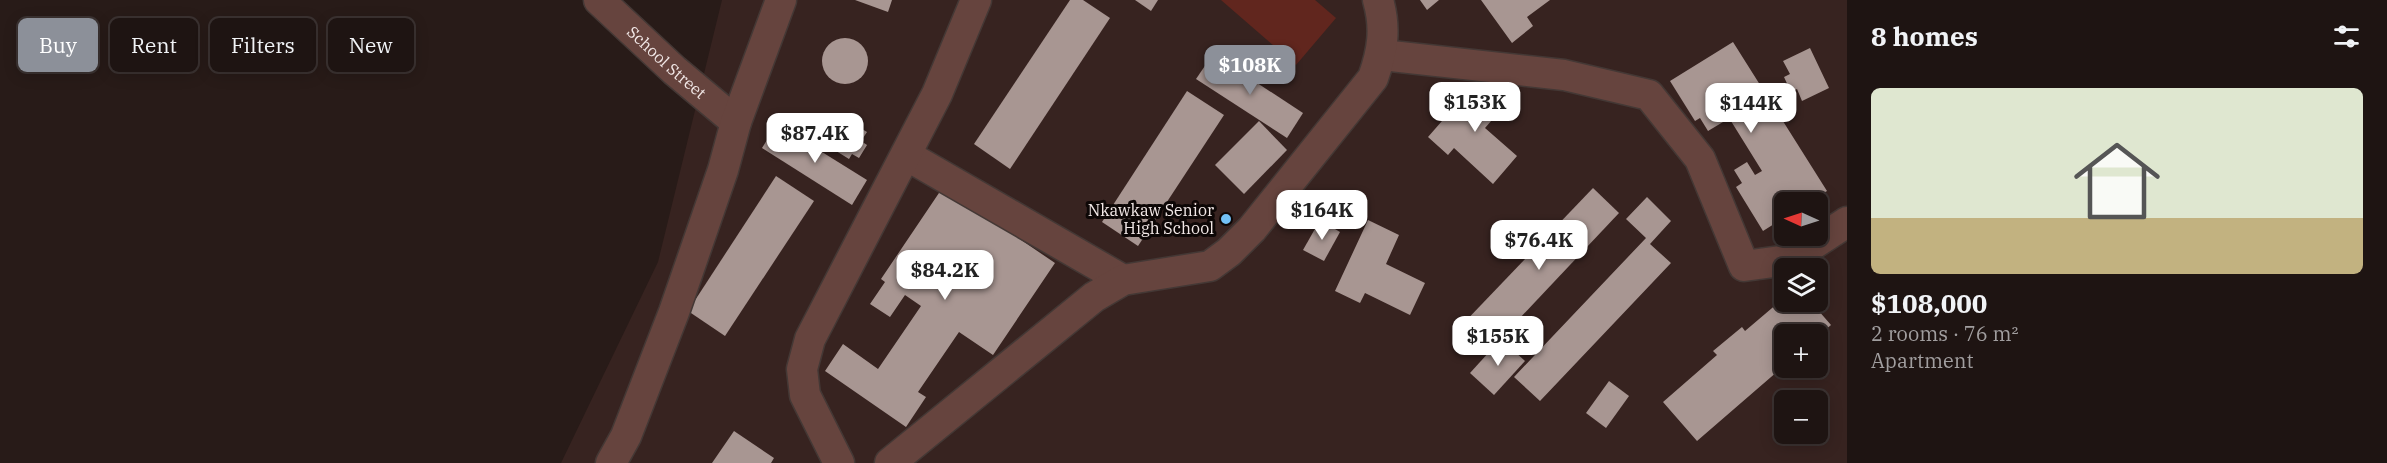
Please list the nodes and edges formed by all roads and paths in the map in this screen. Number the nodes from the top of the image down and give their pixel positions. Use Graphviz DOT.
graph roads {
  1 [pos="599,0"];
  2 [pos="781,0"];
  3 [pos="976,0"];
  4 [pos="1378,0"];
  5 [pos="1382,55"];
  6 [pos="736,122"];
  7 [pos="906,155"];
  8 [pos="1847,222"];
  9 [pos="1124,280"];
  10 [pos="611,463"];
  11 [pos="840,463"];
  12 [pos="890,463"];
  1 -- 6 [label="street, School Street"];
  2 -- 6 [label="street"];
  3 -- 7 [label="street"];
  4 -- 5 [label="street"];
  5 -- 8 [label="street"];
  5 -- 9 [label="street"];
  6 -- 10 [label="street"];
  7 -- 9 [label="street"];
  7 -- 11 [label="street"];
  9 -- 12 [label="street"];
}
